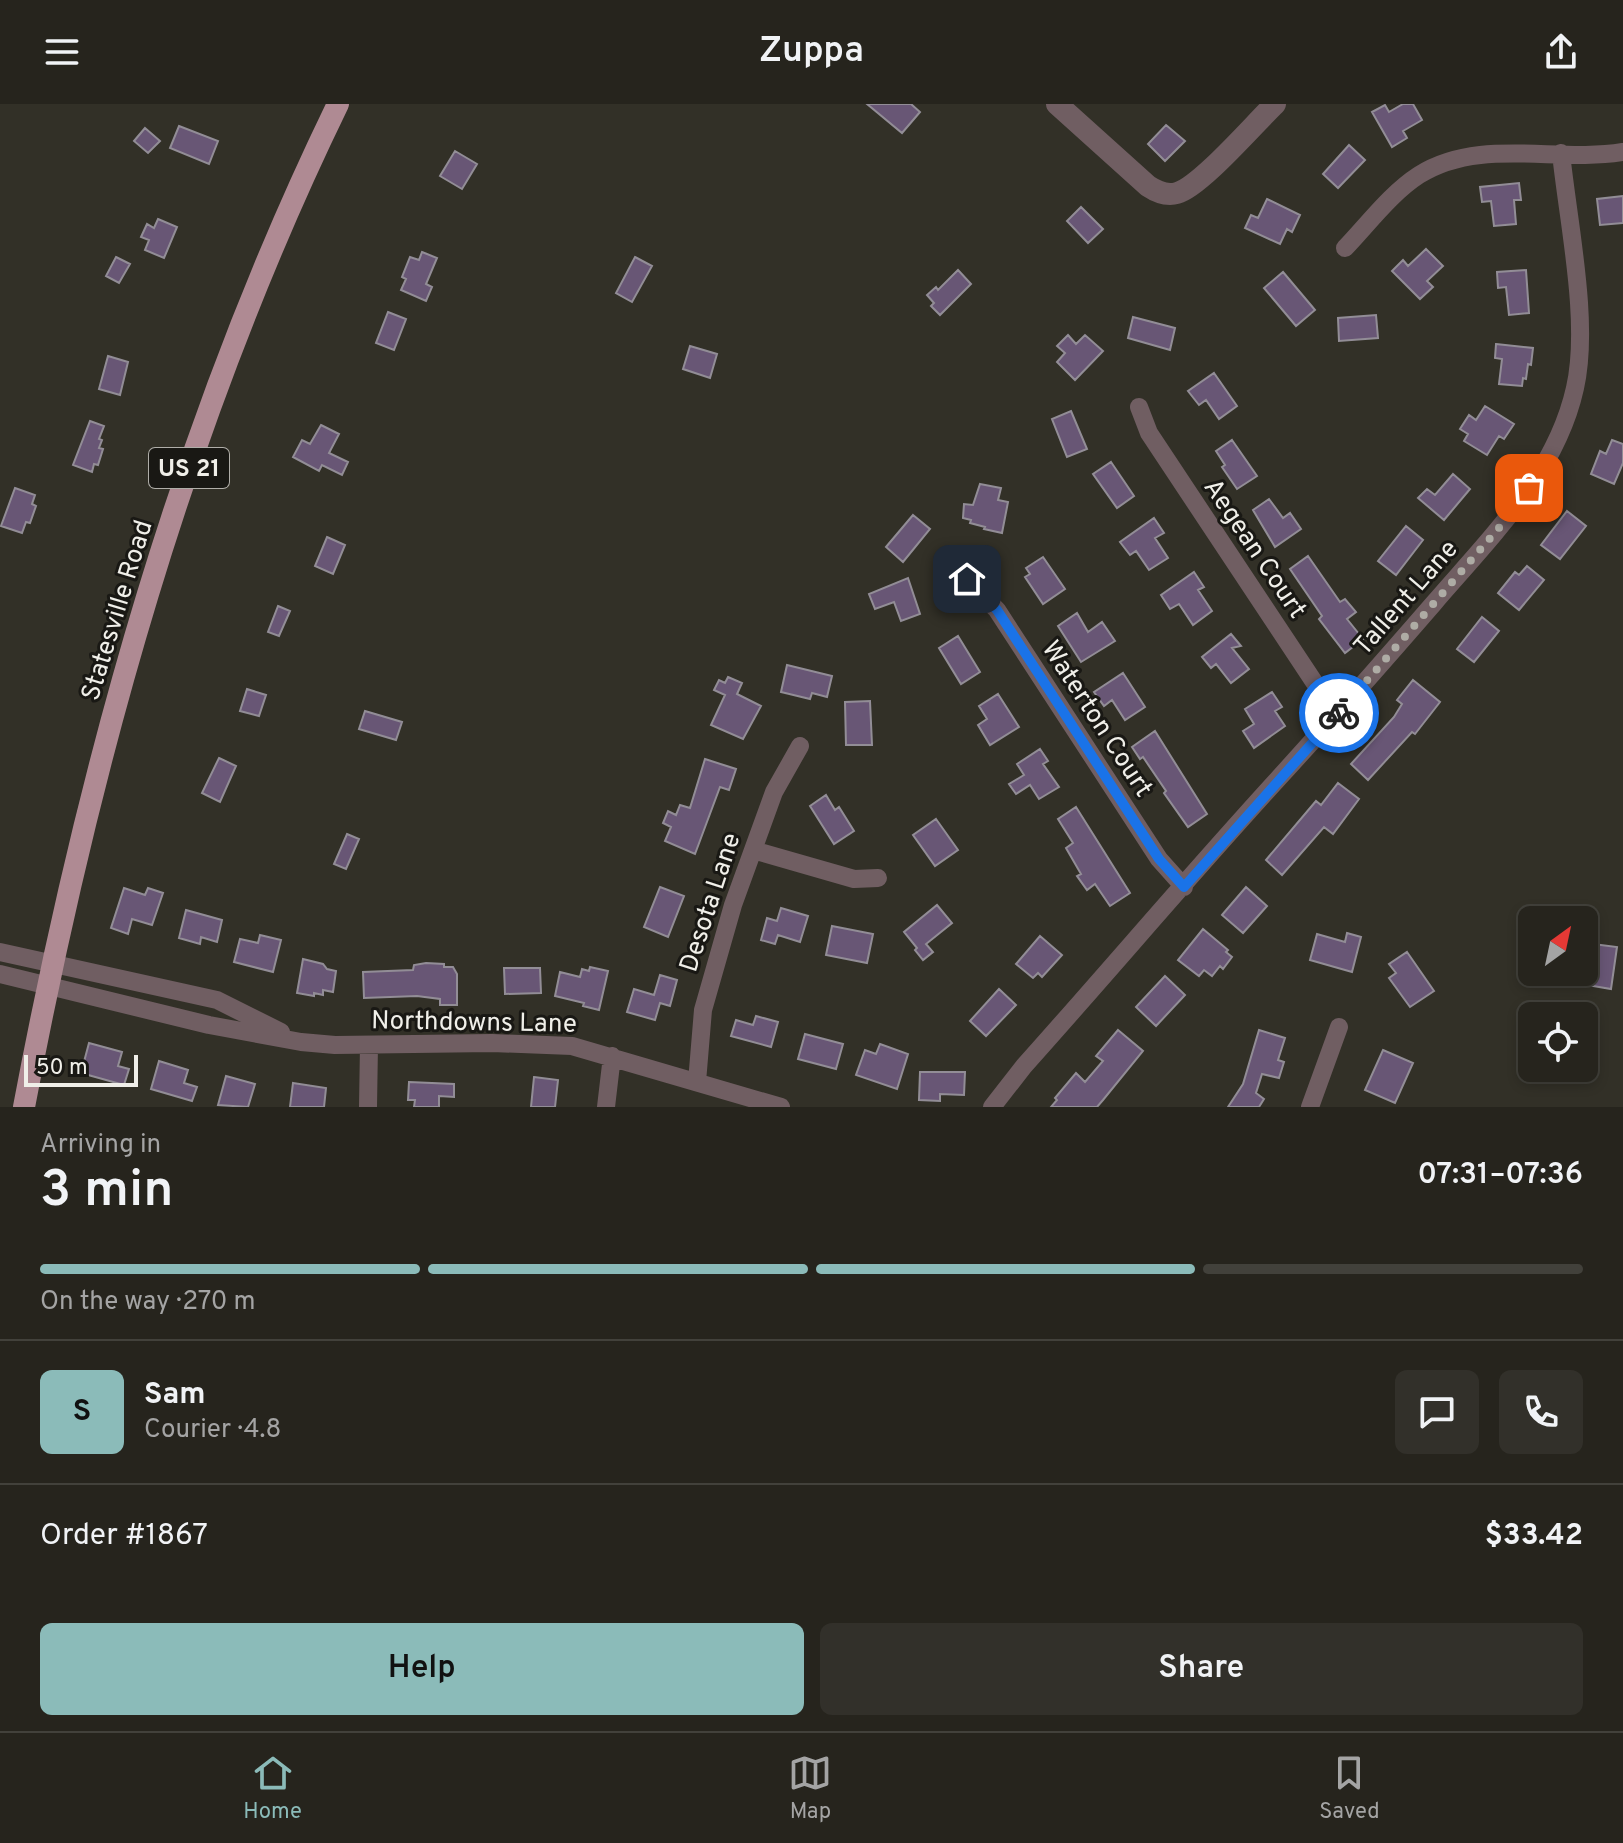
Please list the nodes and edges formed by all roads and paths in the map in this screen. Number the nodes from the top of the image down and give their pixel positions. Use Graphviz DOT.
graph roads {
  1 [pos="338,104"];
  2 [pos="1057,104"];
  3 [pos="1275,104"];
  4 [pos="1623,152"];
  5 [pos="1561,153"];
  6 [pos="1345,248"];
  7 [pos="1139,407"];
  8 [pos="967,579"];
  9 [pos="1338,714"];
  10 [pos="800,746"];
  11 [pos="753,850"];
  12 [pos="878,878"];
  13 [pos="1184,887"];
  14 [pos="0,952"];
  15 [pos="0,974"];
  16 [pos="49,974"];
  17 [pos="1339,1027"];
  18 [pos="301,1042"];
  19 [pos="369,1045"];
  20 [pos="612,1056"];
  21 [pos="697,1082"];
  22 [pos="24,1107"];
  23 [pos="368,1107"];
  24 [pos="606,1107"];
  25 [pos="781,1107"];
  26 [pos="992,1107"];
  27 [pos="1310,1107"];
  1 -- 16 [label="main road, Statesville Road / US 21"];
  2 -- 3 [label="street"];
  4 -- 5 [label="street"];
  5 -- 6 [label="street"];
  5 -- 9 [label="street, Tallent Lane"];
  7 -- 9 [label="street, Aegean Court"];
  8 -- 13 [label="street, Waterton Court"];
  9 -- 13 [label="street, Tallent Lane"];
  10 -- 11 [label="street, Desota Lane"];
  11 -- 12 [label="street"];
  11 -- 21 [label="street, Desota Lane"];
  13 -- 26 [label="street, Tallent Lane"];
  14 -- 16 [label="street, Northdowns Lane"];
  15 -- 16 [label="street, Northdowns Lane"];
  16 -- 18 [label="street, Northdowns Lane"];
  16 -- 18 [label="street, Northdowns Lane"];
  16 -- 22 [label="main road, Statesville Road / US 21"];
  17 -- 27 [label="street"];
  18 -- 19 [label="street, Northdowns Lane"];
  19 -- 20 [label="street, Northdowns Lane"];
  19 -- 23 [label="street"];
  20 -- 21 [label="street, Northdowns Lane"];
  20 -- 24 [label="street"];
  21 -- 25 [label="street, Northdowns Lane"];
}
